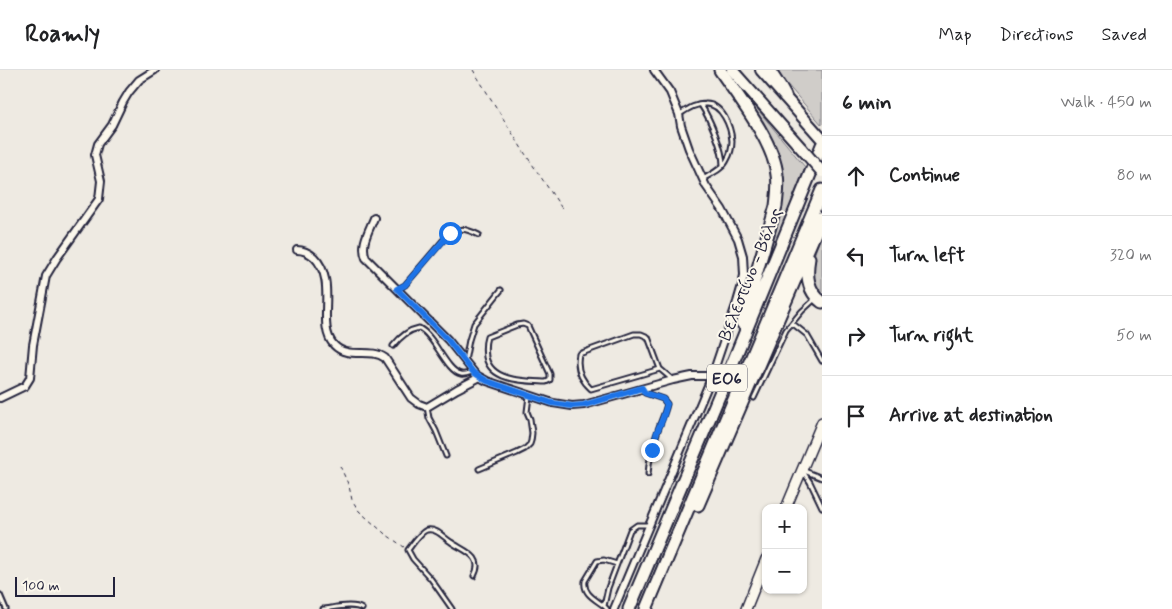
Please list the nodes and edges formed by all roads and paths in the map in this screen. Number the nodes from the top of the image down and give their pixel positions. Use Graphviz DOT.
graph roads {
  1 [pos="155,70"];
  2 [pos="473,70"];
  3 [pos="654,70"];
  4 [pos="720,70"];
  5 [pos="732,70"];
  6 [pos="761,70"];
  7 [pos="769,70"];
  8 [pos="785,96"];
  9 [pos="701,105"];
  10 [pos="679,114"];
  11 [pos="822,139"];
  12 [pos="822,145"];
  13 [pos="724,166"];
  14 [pos="822,172"];
  15 [pos="702,179"];
  16 [pos="822,190"];
  17 [pos="563,210"];
  18 [pos="822,217"];
  19 [pos="374,218"];
  20 [pos="479,235"];
  21 [pos="813,239"];
  22 [pos="297,250"];
  23 [pos="397,289"];
  24 [pos="500,290"];
  25 [pos="819,298"];
  26 [pos="792,323"];
  27 [pos="393,346"];
  28 [pos="465,361"];
  29 [pos="822,361"];
  30 [pos="660,369"];
  31 [pos="473,372"];
  32 [pos="712,376"];
  33 [pos="480,378"];
  34 [pos="518,380"];
  35 [pos="673,380"];
  36 [pos="724,384"];
  37 [pos="642,388"];
  38 [pos="515,391"];
  39 [pos="529,395"];
  40 [pos="0,398"];
  41 [pos="754,398"];
  42 [pos="427,406"];
  43 [pos="822,422"];
  44 [pos="446,456"];
  45 [pos="340,466"];
  46 [pos="479,469"];
  47 [pos="802,470"];
  48 [pos="648,474"];
  49 [pos="822,478"];
  50 [pos="788,504"];
  51 [pos="822,507"];
  52 [pos="649,525"];
  53 [pos="408,550"];
  54 [pos="617,564"];
  55 [pos="762,569"];
  56 [pos="474,576"];
  57 [pos="0,595"];
  58 [pos="750,599"];
  59 [pos="605,608"];
  60 [pos="6,609"];
  61 [pos="324,609"];
  62 [pos="362,609"];
  63 [pos="452,609"];
  64 [pos="614,609"];
  65 [pos="629,609"];
  66 [pos="647,609"];
  67 [pos="746,609"];
  68 [pos="752,609"];
  1 -- 40 [label="street"];
  2 -- 17 [label="path"];
  3 -- 10 [label="street"];
  4 -- 36 [label="highway"];
  5 -- 14 [label="main road, bridge"];
  6 -- 8 [label="main road"];
  7 -- 8 [label="highway"];
  8 -- 11 [label="main road"];
  9 -- 10 [label="lane"];
  9 -- 13 [label="lane"];
  9 -- 13 [label="lane"];
  10 -- 15 [label="street"];
  12 -- 36 [label="highway, Βελεστίνο - Βόλος / ΕΟ6"];
  13 -- 15 [label="lane"];
  15 -- 32 [label="street"];
  16 -- 66 [label="highway, Βελεστίνο - Βόλος / ΕΟ6"];
  18 -- 21 [label="highway"];
  19 -- 23 [label="street"];
  20 -- 23 [label="lane"];
  21 -- 25 [label="highway"];
  21 -- 66 [label="highway"];
  22 -- 42 [label="street"];
  23 -- 28 [label="street"];
  24 -- 28 [label="lane"];
  25 -- 26 [label="lane"];
  26 -- 29 [label="lane"];
  26 -- 41 [label="lane"];
  27 -- 31 [label="lane"];
  28 -- 31 [label="street"];
  30 -- 30 [label="lane"];
  30 -- 35 [label="lane"];
  31 -- 33 [label="street"];
  32 -- 35 [label="street"];
  32 -- 52 [label="street"];
  33 -- 38 [label="street"];
  33 -- 42 [label="street"];
  34 -- 34 [label="lane"];
  34 -- 38 [label="lane"];
  35 -- 37 [label="street"];
  36 -- 65 [label="highway, Βελεστίνο - Βόλος / ΕΟ6"];
  37 -- 39 [label="street"];
  37 -- 48 [label="lane"];
  38 -- 39 [label="street"];
  39 -- 46 [label="lane"];
  42 -- 44 [label="lane"];
  43 -- 47 [label="street"];
  45 -- 53 [label="path"];
  47 -- 49 [label="lane"];
  47 -- 50 [label="street"];
  47 -- 51 [label="lane"];
  52 -- 54 [label="lane"];
  52 -- 64 [label="street"];
  53 -- 56 [label="lane"];
  53 -- 63 [label="lane"];
  54 -- 59 [label="lane"];
  54 -- 59 [label="lane"];
  55 -- 58 [label="street"];
  57 -- 60 [label="lane"];
  58 -- 67 [label="street"];
  58 -- 68 [label="lane"];
  61 -- 62 [label="lane"];
}
